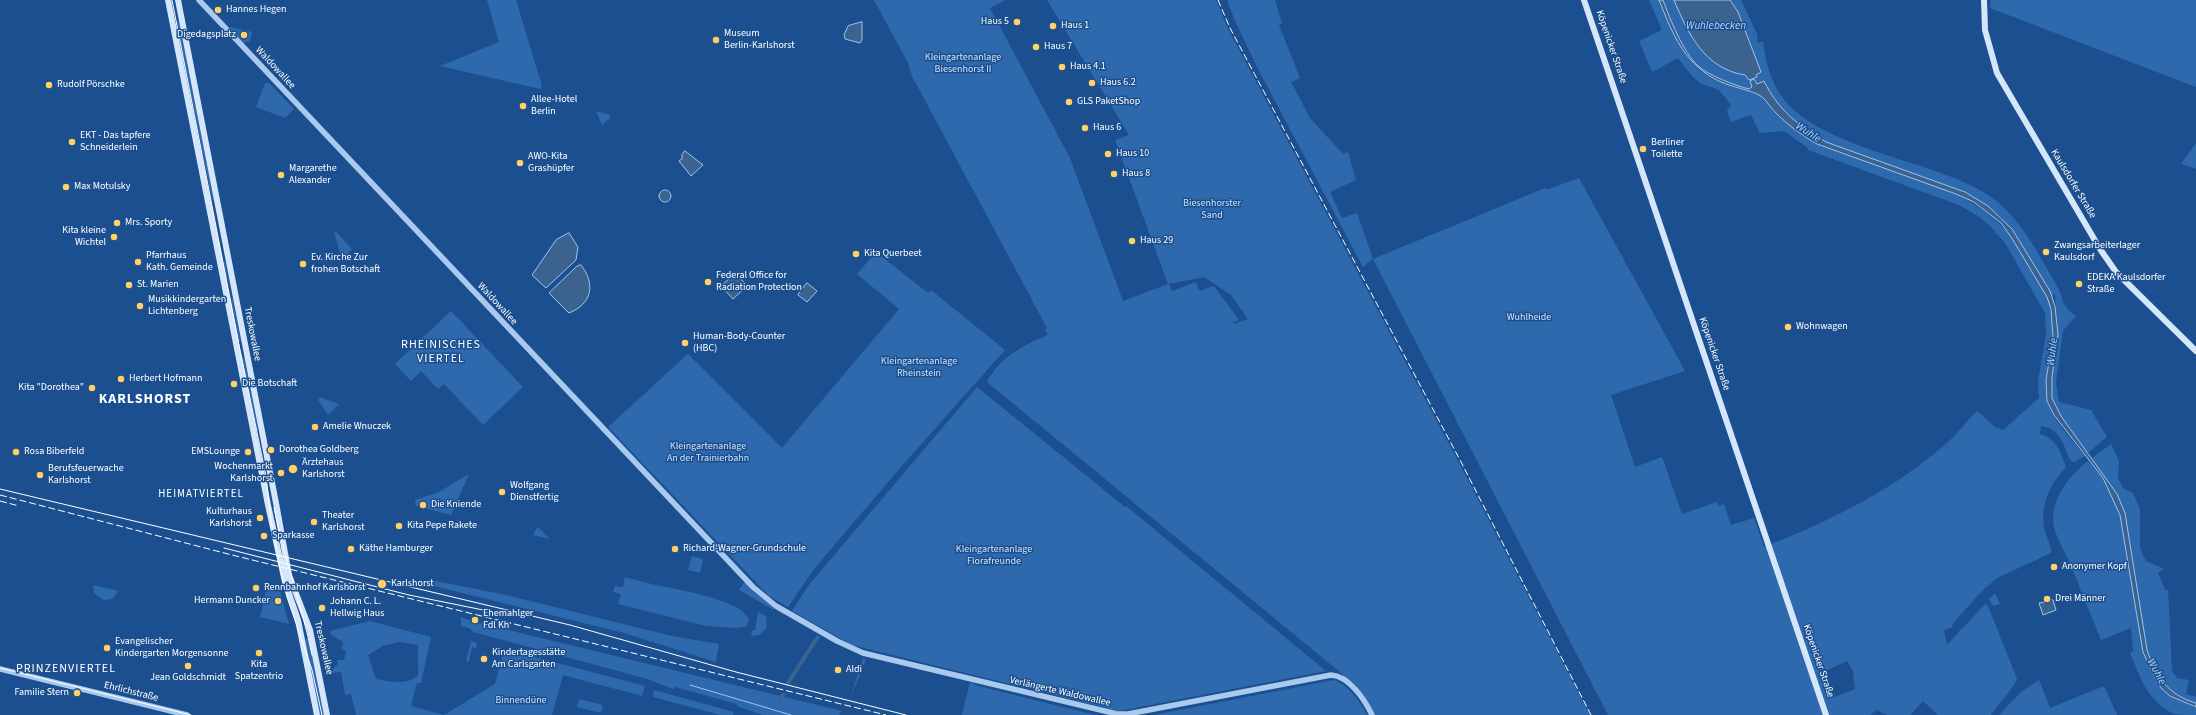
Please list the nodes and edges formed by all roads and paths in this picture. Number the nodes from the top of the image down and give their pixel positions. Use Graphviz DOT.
graph roads {
  1 [pos="168,0"];
  2 [pos="178,0"];
  3 [pos="199,0"];
  4 [pos="1584,0"];
  5 [pos="1984,0"];
  6 [pos="2196,351"];
  7 [pos="788,613"];
  8 [pos="0,669"];
  9 [pos="187,715"];
  10 [pos="317,715"];
  11 [pos="326,715"];
  12 [pos="1372,715"];
  13 [pos="1826,715"];
  1 -- 10 [label="main road, Treskowallee"];
  2 -- 11 [label="main road, Treskowallee"];
  3 -- 7 [label="street, Waldowallee"];
  4 -- 13 [label="main road, Köpenicker Straße"];
  5 -- 6 [label="main road, Kaulsdorfer Straße"];
  7 -- 12 [label="street, Verlängerte Waldowallee"];
  8 -- 9 [label="street, Ehrlichstraße"];
}
